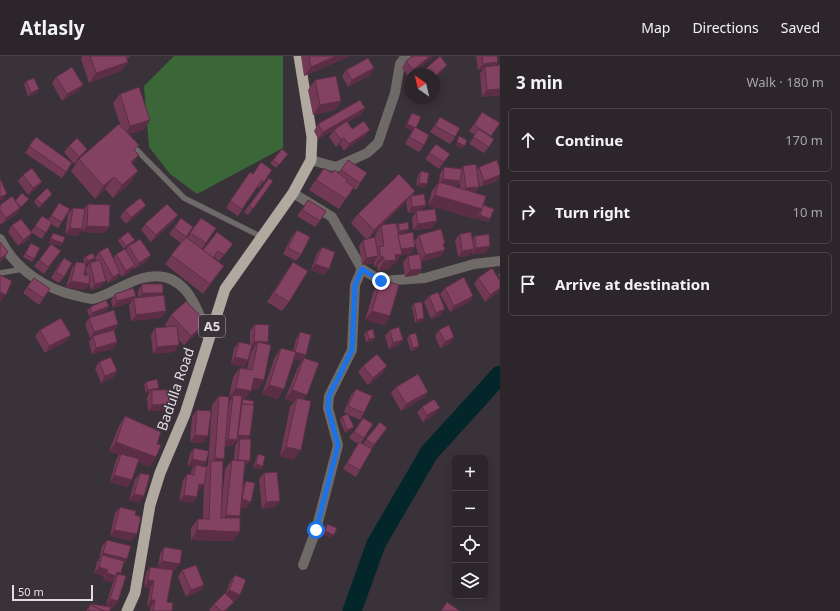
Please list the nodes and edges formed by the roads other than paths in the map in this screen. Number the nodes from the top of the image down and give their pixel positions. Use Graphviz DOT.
graph roads {
  1 [pos="299,56"];
  2 [pos="406,56"];
  3 [pos="133,146"];
  4 [pos="311,160"];
  5 [pos="293,193"];
  6 [pos="262,237"];
  7 [pos="0,239"];
  8 [pos="500,261"];
  9 [pos="23,269"];
  10 [pos="362,269"];
  11 [pos="0,273"];
  12 [pos="208,338"];
  13 [pos="302,565"];
  14 [pos="127,611"];
  1 -- 4 [label="highway, Badulla Road / A5"];
  2 -- 4 [label="street"];
  3 -- 6 [label="lane"];
  4 -- 5 [label="highway, Badulla Road / A5"];
  5 -- 6 [label="highway, Badulla Road / A5"];
  5 -- 10 [label="street"];
  6 -- 12 [label="highway, Badulla Road / A5"];
  7 -- 9 [label="street"];
  8 -- 10 [label="street"];
  9 -- 11 [label="lane"];
  9 -- 12 [label="street"];
  10 -- 13 [label="street"];
  12 -- 14 [label="highway, Badulla Road / A5"];
}
